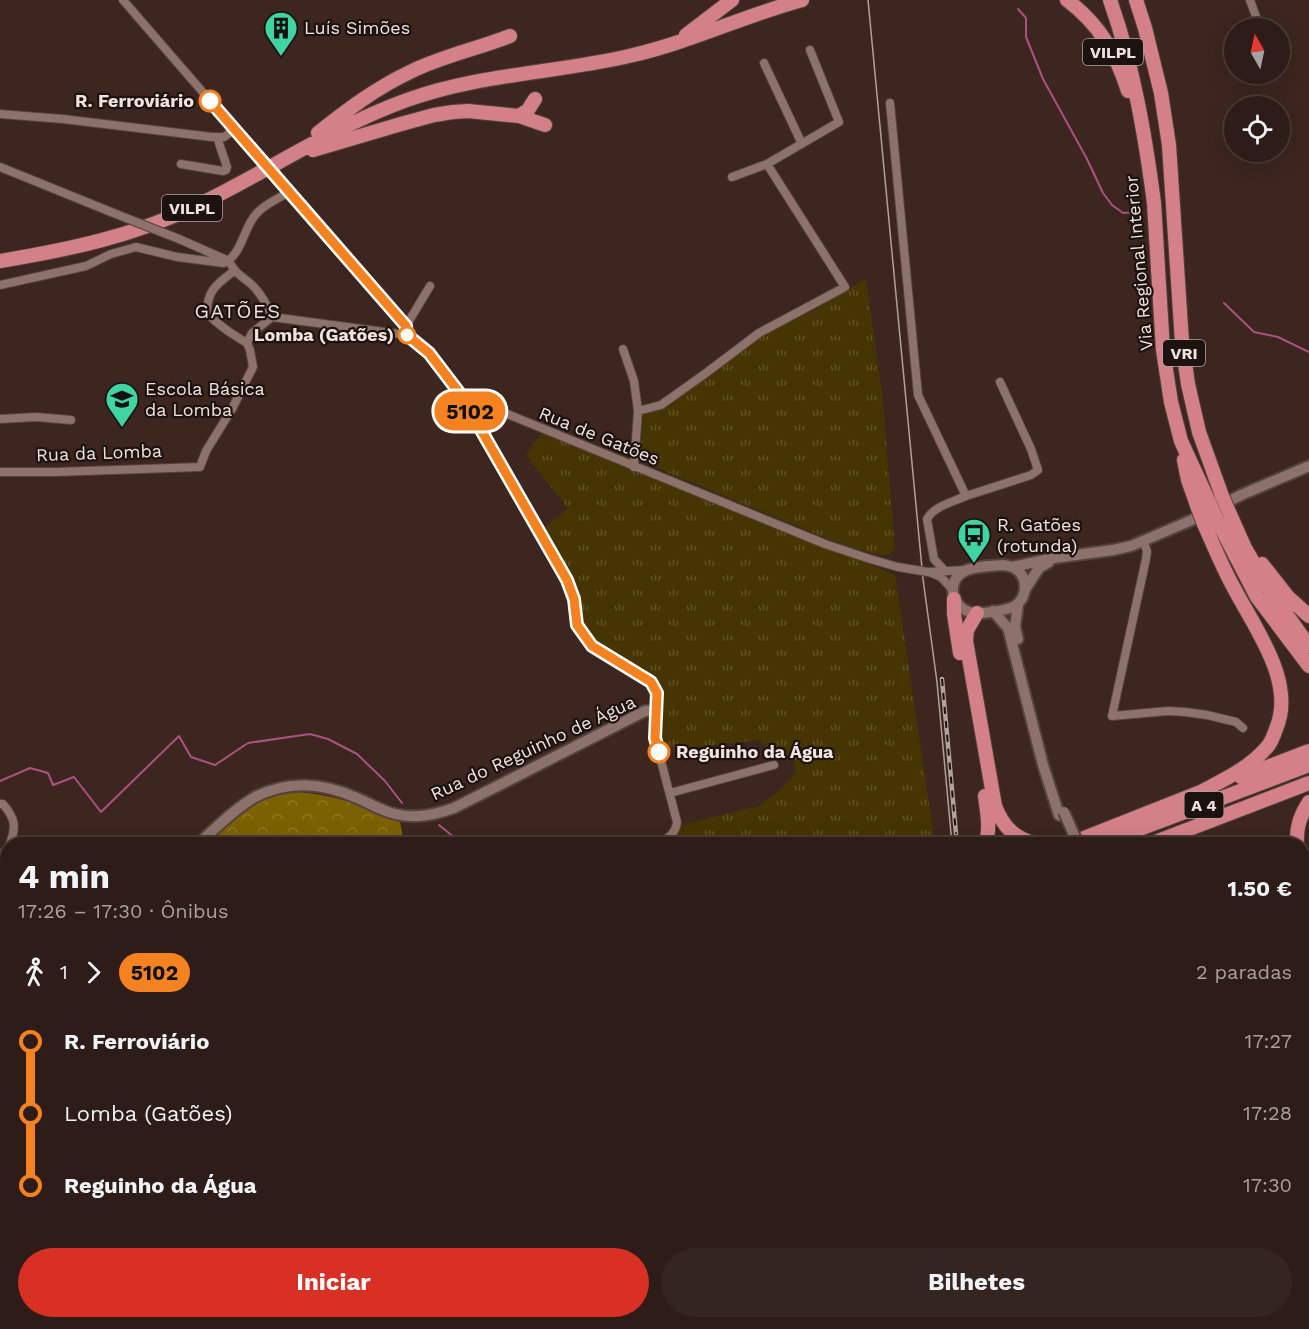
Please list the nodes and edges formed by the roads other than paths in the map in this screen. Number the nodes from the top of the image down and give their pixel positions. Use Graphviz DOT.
graph roads {
  1 [pos="123,0"];
  2 [pos="733,0"];
  3 [pos="802,0"];
  4 [pos="1067,0"];
  5 [pos="1110,0"];
  6 [pos="1136,0"];
  7 [pos="1250,0"];
  8 [pos="1256,18"];
  9 [pos="742,20"];
  10 [pos="510,36"];
  11 [pos="810,50"];
  12 [pos="764,63"];
  13 [pos="535,99"];
  14 [pos="890,102"];
  15 [pos="0,114"];
  16 [pos="369,115"];
  17 [pos="1140,115"];
  18 [pos="519,116"];
  19 [pos="545,125"];
  20 [pos="235,129"];
  21 [pos="217,137"];
  22 [pos="802,144"];
  23 [pos="291,155"];
  24 [pos="181,164"];
  25 [pos="767,164"];
  26 [pos="0,166"];
  27 [pos="732,177"];
  28 [pos="289,192"];
  29 [pos="0,261"];
  30 [pos="229,261"];
  31 [pos="234,271"];
  32 [pos="0,285"];
  33 [pos="430,286"];
  34 [pos="272,317"];
  35 [pos="406,326"];
  36 [pos="407,335"];
  37 [pos="247,343"];
  38 [pos="623,349"];
  39 [pos="1000,382"];
  40 [pos="461,395"];
  41 [pos="638,411"];
  42 [pos="0,419"];
  43 [pos="71,420"];
  44 [pos="1309,466"];
  45 [pos="634,467"];
  46 [pos="0,472"];
  47 [pos="966,496"];
  48 [pos="1210,502"];
  49 [pos="1216,518"];
  50 [pos="1143,540"];
  51 [pos="1054,558"];
  52 [pos="1012,567"];
  53 [pos="944,570"];
  54 [pos="968,570"];
  55 [pos="928,572"];
  56 [pos="1026,588"];
  57 [pos="953,594"];
  58 [pos="1018,604"];
  59 [pos="993,611"];
  60 [pos="977,613"];
  61 [pos="1309,616"];
  62 [pos="1309,646"];
  63 [pos="1309,666"];
  64 [pos="656,710"];
  65 [pos="1243,728"];
  66 [pos="1309,751"];
  67 [pos="774,765"];
  68 [pos="1309,765"];
  69 [pos="1309,783"];
  70 [pos="670,793"];
  71 [pos="1197,794"];
  72 [pos="1309,802"];
  73 [pos="0,804"];
  74 [pos="1061,814"];
  75 [pos="11,837"];
  76 [pos="206,837"];
  77 [pos="668,837"];
  78 [pos="987,837"];
  79 [pos="1018,837"];
  80 [pos="1068,837"];
  81 [pos="1074,837"];
  82 [pos="1088,837"];
  83 [pos="1119,837"];
  84 [pos="1168,837"];
  85 [pos="1296,837"];
  1 -- 20 [label="street"];
  2 -- 9 [label="highway"];
  2 -- 16 [label="highway, VILPL"];
  3 -- 9 [label="highway, VILPL"];
  4 -- 17 [label="highway, VILPL"];
  5 -- 17 [label="highway, Via Regional Interior / VRI"];
  6 -- 48 [label="highway, Via Regional Interior / VRI"];
  7 -- 8 [label="street"];
  9 -- 16 [label="highway, VILPL"];
  10 -- 23 [label="highway"];
  11 -- 22 [label="street"];
  12 -- 22 [label="street"];
  13 -- 18 [label="highway"];
  14 -- 47 [label="street"];
  15 -- 21 [label="street"];
  16 -- 23 [label="highway, VILPL"];
  17 -- 48 [label="highway, Via Regional Interior / VRI"];
  18 -- 19 [label="highway"];
  18 -- 23 [label="highway"];
  20 -- 21 [label="street"];
  20 -- 28 [label="street, bridge"];
  21 -- 24 [label="street"];
  22 -- 25 [label="street"];
  23 -- 29 [label="highway, VILPL"];
  25 -- 27 [label="street"];
  25 -- 41 [label="street"];
  26 -- 30 [label="street, bridge"];
  28 -- 30 [label="street"];
  28 -- 35 [label="street"];
  30 -- 31 [label="street"];
  30 -- 32 [label="street"];
  31 -- 34 [label="street"];
  31 -- 37 [label="street"];
  33 -- 35 [label="street"];
  34 -- 36 [label="street"];
  34 -- 37 [label="street"];
  35 -- 36 [label="street"];
  36 -- 40 [label="street"];
  37 -- 46 [label="street, Rua da Lomba"];
  38 -- 41 [label="street"];
  39 -- 47 [label="street"];
  40 -- 45 [label="street, Rua de Gatões"];
  40 -- 64 [label="street"];
  41 -- 45 [label="street"];
  42 -- 43 [label="street"];
  44 -- 50 [label="main road"];
  45 -- 55 [label="street, Rua de Gatões, bridge"];
  47 -- 53 [label="street"];
  48 -- 49 [label="highway, Via Regional Interior / VRI, bridge"];
  48 -- 49 [label="highway, bridge"];
  49 -- 61 [label="highway"];
  49 -- 62 [label="highway, VRI"];
  49 -- 63 [label="highway, VRI"];
  49 -- 71 [label="highway"];
  50 -- 51 [label="main road"];
  50 -- 65 [label="street"];
  51 -- 52 [label="main road"];
  51 -- 56 [label="main road"];
  52 -- 54 [label="main road"];
  52 -- 56 [label="main road"];
  53 -- 54 [label="street, Rua de Gatões"];
  53 -- 55 [label="street, Rua de Gatões"];
  54 -- 57 [label="main road"];
  55 -- 57 [label="street, Rua de Gatões"];
  56 -- 58 [label="main road"];
  57 -- 60 [label="main road"];
  57 -- 78 [label="highway"];
  58 -- 59 [label="main road"];
  58 -- 74 [label="main road"];
  59 -- 60 [label="main road"];
  59 -- 74 [label="main road"];
  60 -- 79 [label="highway"];
  64 -- 70 [label="street"];
  64 -- 76 [label="main road, Rua do Reguinho de Água"];
  66 -- 71 [label="highway"];
  67 -- 70 [label="street"];
  68 -- 83 [label="highway, A 4"];
  69 -- 84 [label="highway, A 4"];
  70 -- 77 [label="street"];
  71 -- 82 [label="highway"];
  72 -- 85 [label="highway"];
  73 -- 75 [label="street"];
  74 -- 80 [label="main road"];
  74 -- 81 [label="main road, bridge"];
}
